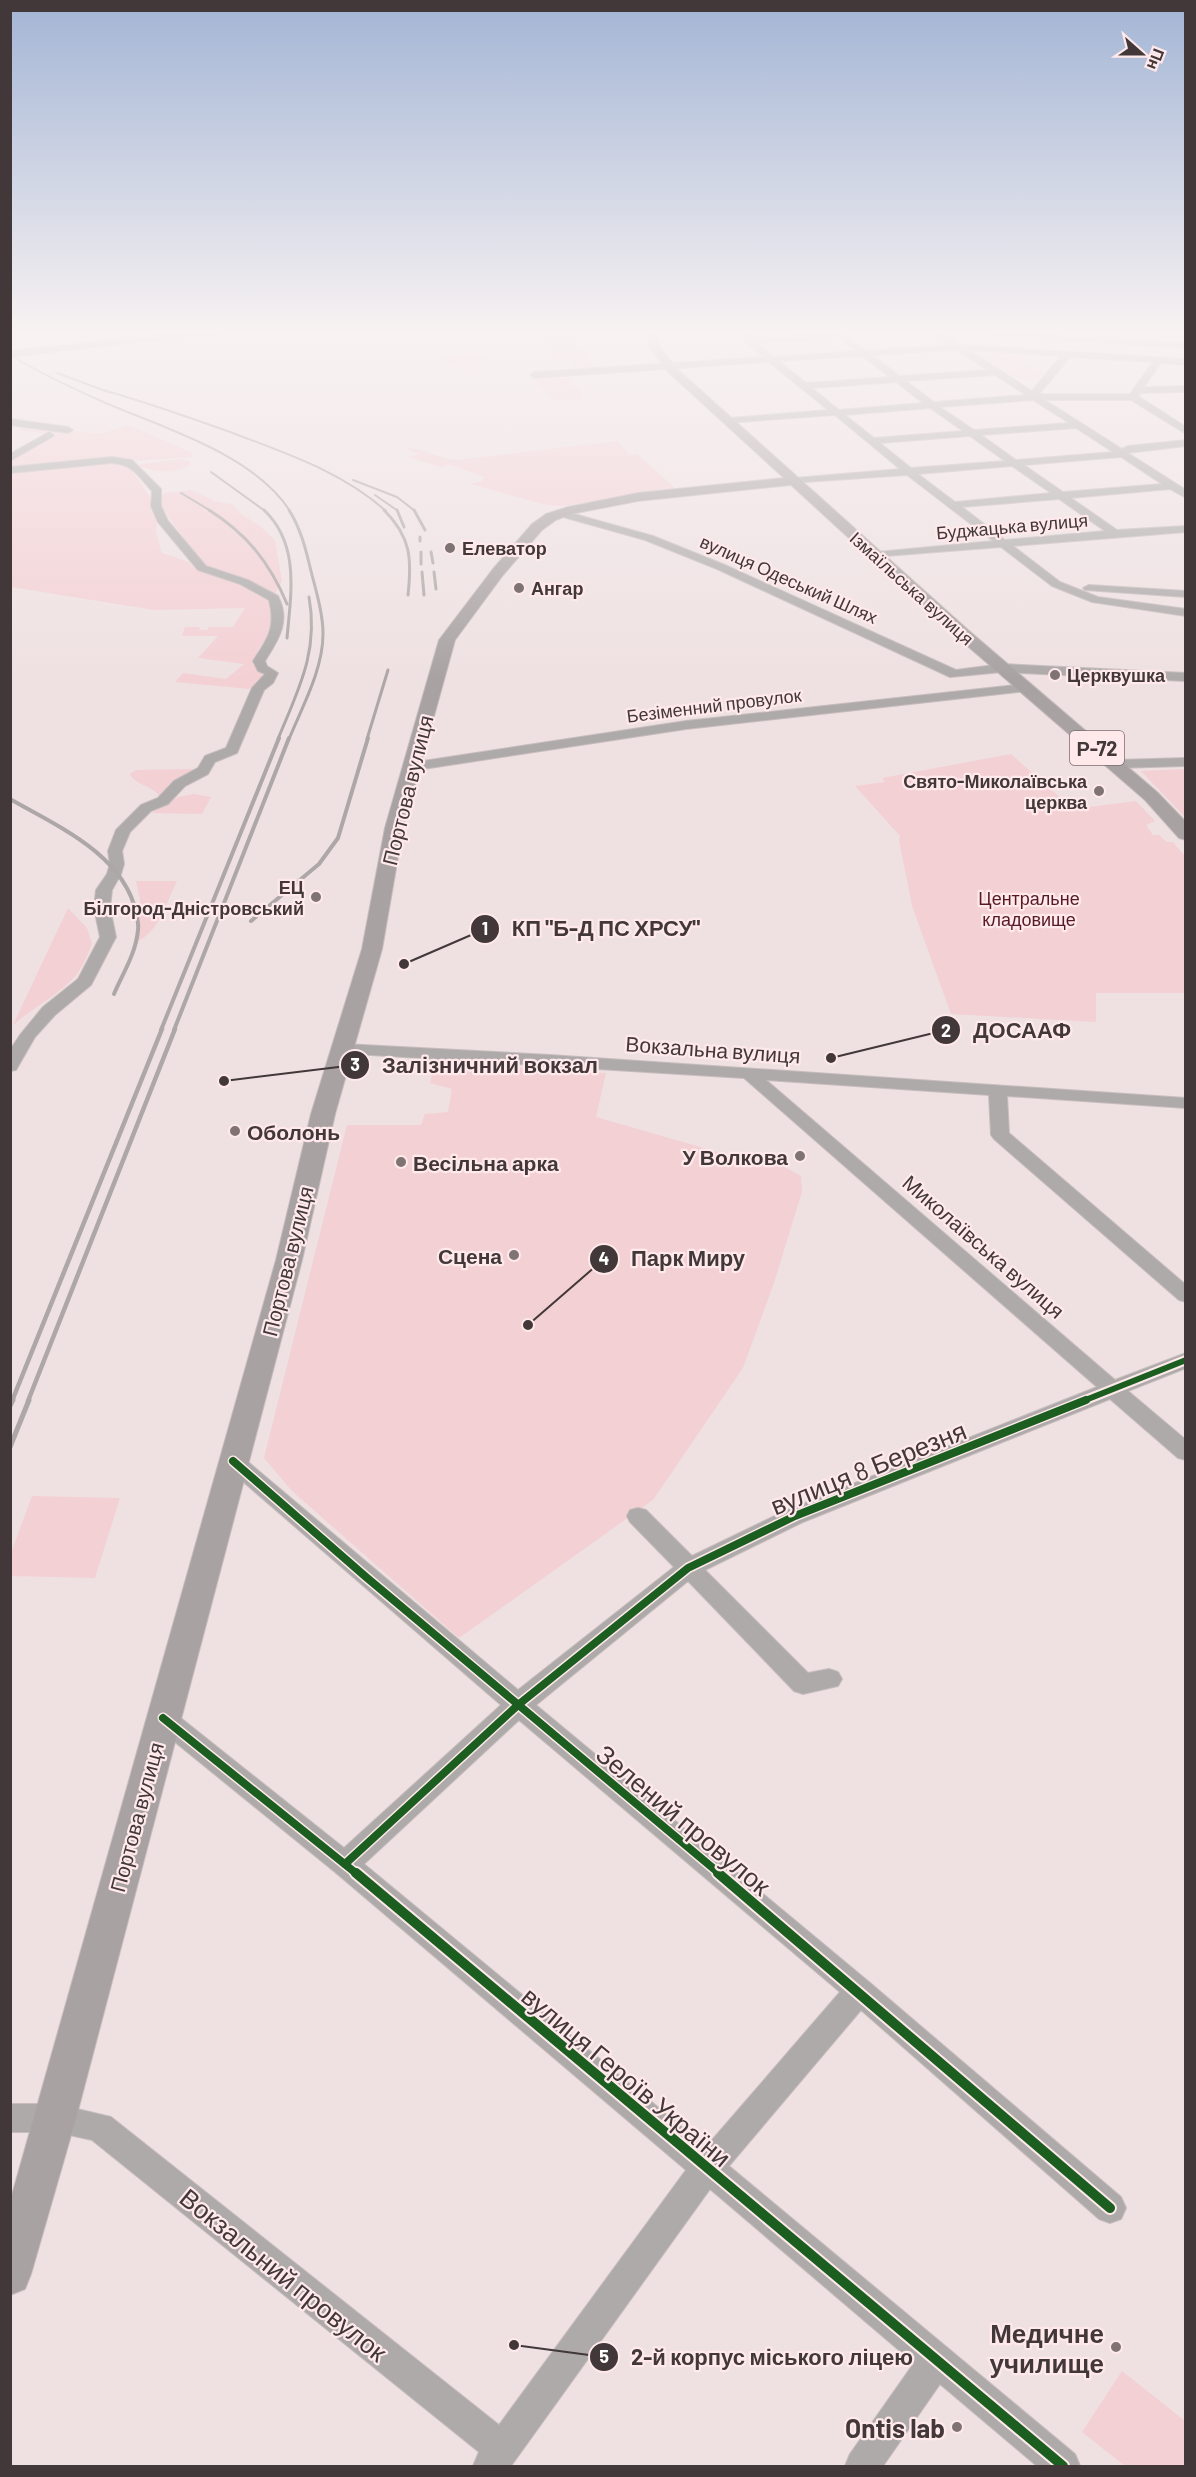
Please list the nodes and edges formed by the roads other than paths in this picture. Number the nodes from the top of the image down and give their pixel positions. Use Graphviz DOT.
graph roads {
  1 [pos="28,448"];
  2 [pos="758,448"];
  3 [pos="879,448"];
  4 [pos="993,448"];
  5 [pos="1111,448"];
  6 [pos="1141,448"];
  7 [pos="1120,454"];
  8 [pos="10,458"];
  9 [pos="1015,463"];
  10 [pos="10,470"];
  11 [pos="909,472"];
  12 [pos="795,481"];
  13 [pos="1171,486"];
  14 [pos="1060,495"];
  15 [pos="1185,495"];
  16 [pos="952,505"];
  17 [pos="560,513"];
  18 [pos="1185,529"];
  19 [pos="1115,533"];
  20 [pos="1001,543"];
  21 [pos="877,555"];
  22 [pos="1056,584"];
  23 [pos="1185,594"];
  24 [pos="1185,613"];
  25 [pos="1002,668"];
  26 [pos="954,674"];
  27 [pos="1185,677"];
  28 [pos="1024,688"];
  29 [pos="976,693"];
  30 [pos="1185,762"];
  31 [pos="1116,764"];
  32 [pos="410,767"];
  33 [pos="1185,834"];
  34 [pos="344,1049"];
  35 [pos="10,1066"];
  36 [pos="750,1075"];
  37 [pos="998,1090"];
  38 [pos="1185,1103"];
  39 [pos="1185,1296"];
  40 [pos="1185,1360"];
  41 [pos="1112,1389"];
  42 [pos="1185,1453"];
  43 [pos="233,1461"];
  44 [pos="638,1516"];
  45 [pos="688,1568"];
  46 [pos="829,1679"];
  47 [pos="518,1705"];
  48 [pos="163,1718"];
  49 [pos="345,1864"];
  50 [pos="859,1991"];
  51 [pos="10,2118"];
  52 [pos="56,2118"];
  53 [pos="707,2170"];
  54 [pos="1110,2208"];
  55 [pos="10,2274"];
  56 [pos="936,2361"];
  57 [pos="496,2458"];
  58 [pos="862,2466"];
  59 [pos="1063,2466"];
  1 -- 8 [label="street"];
  2 -- 12 [label="main road, Ізмаїльська вулиця / Р-72"];
  3 -- 11 [label="street"];
  4 -- 9 [label="street"];
  5 -- 7 [label="street"];
  6 -- 7 [label="street"];
  7 -- 9 [label="street"];
  7 -- 13 [label="street"];
  9 -- 11 [label="street"];
  9 -- 14 [label="street"];
  10 -- 35 [label="street"];
  11 -- 12 [label="street"];
  11 -- 16 [label="street"];
  12 -- 17 [label="main road, Портова вулиця"];
  12 -- 21 [label="main road, Ізмаїльська вулиця / Р-72"];
  13 -- 14 [label="street"];
  13 -- 15 [label="street"];
  14 -- 16 [label="street"];
  14 -- 19 [label="street"];
  16 -- 20 [label="street"];
  17 -- 26 [label="street, вулиця Одеський Шлях"];
  17 -- 32 [label="main road, Портова вулиця"];
  18 -- 19 [label="street, Буджацька вулиця"];
  19 -- 20 [label="street, Буджацька вулиця"];
  20 -- 21 [label="street, Буджацька вулиця"];
  20 -- 22 [label="street"];
  21 -- 25 [label="main road, Ізмаїльська вулиця / Р-72"];
  22 -- 23 [label="street"];
  22 -- 24 [label="street"];
  25 -- 26 [label="street"];
  25 -- 27 [label="street"];
  25 -- 28 [label="main road, Ізмаїльська вулиця / Р-72"];
  26 -- 29 [label="street, вулиця Одеський Шлях"];
  28 -- 29 [label="street, Безіменний провулок"];
  28 -- 31 [label="main road, Ізмаїльська вулиця / Р-72"];
  29 -- 32 [label="street, Безіменний провулок"];
  30 -- 31 [label="street"];
  31 -- 33 [label="main road, Ізмаїльська вулиця / Р-72"];
  32 -- 34 [label="main road, Портова вулиця"];
  34 -- 36 [label="street, Вокзальна вулиця"];
  34 -- 43 [label="main road, Портова вулиця"];
  36 -- 37 [label="street, Вокзальна вулиця"];
  36 -- 41 [label="street, Миколаївська вулиця"];
  37 -- 38 [label="street, Вокзальна вулиця"];
  37 -- 39 [label="street"];
  40 -- 41 [label="street, вулиця 8 Березня"];
  41 -- 42 [label="street, Миколаївська вулиця"];
  41 -- 45 [label="street, вулиця 8 Березня"];
  43 -- 47 [label="street, Зелений провулок"];
  43 -- 48 [label="main road, Портова вулиця"];
  44 -- 45 [label="street"];
  45 -- 46 [label="street"];
  45 -- 47 [label="street, вулиця 8 Березня"];
  47 -- 49 [label="street, вулиця 8 Березня"];
  47 -- 50 [label="street, Зелений провулок"];
  48 -- 49 [label="street, вулиця Героїв України"];
  48 -- 52 [label="main road, Портова вулиця"];
  49 -- 53 [label="street, вулиця Героїв України"];
  50 -- 53 [label="street"];
  50 -- 54 [label="street, Зелений провулок"];
  51 -- 52 [label="street, Вокзальний провулок"];
  52 -- 55 [label="main road, Портова вулиця"];
  52 -- 57 [label="street, Вокзальний провулок"];
  53 -- 56 [label="street, вулиця Героїв України"];
  53 -- 57 [label="street"];
  56 -- 58 [label="street"];
  56 -- 59 [label="street, вулиця Героїв України"];
}
